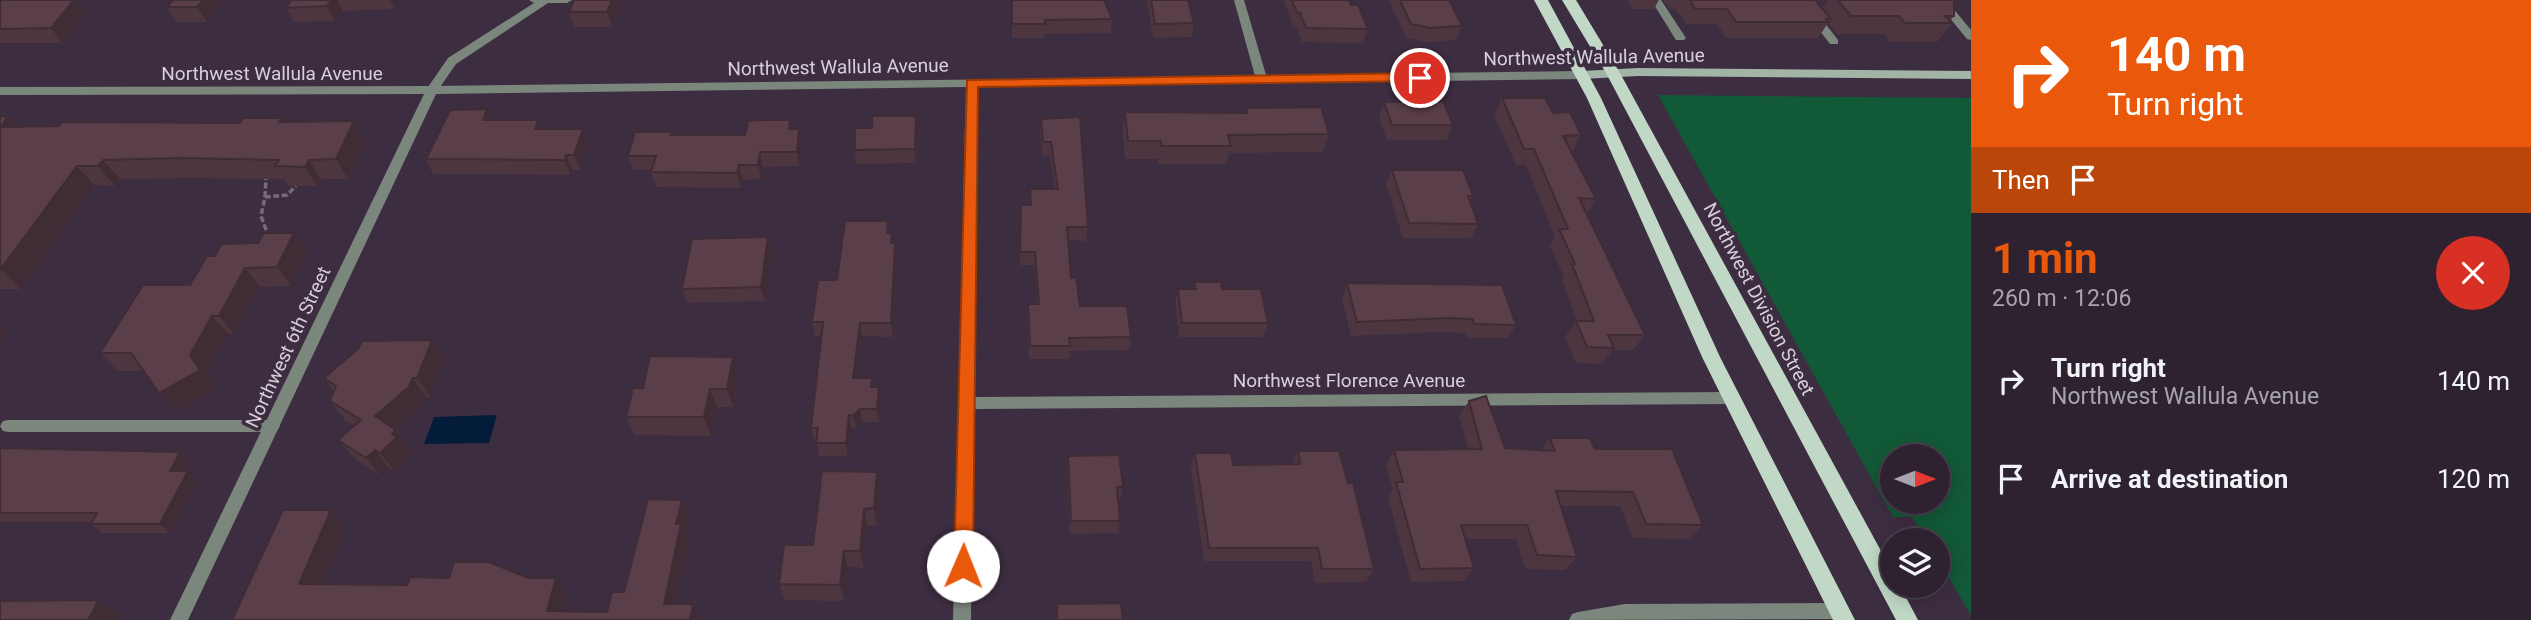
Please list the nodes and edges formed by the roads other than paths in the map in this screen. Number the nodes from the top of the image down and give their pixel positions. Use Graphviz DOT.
graph roads {
  1 [pos="567,0"];
  2 [pos="1239,0"];
  3 [pos="1541,0"];
  4 [pos="1569,0"];
  5 [pos="1656,0"];
  6 [pos="1801,0"];
  7 [pos="1940,0"];
  8 [pos="538,1"];
  9 [pos="1971,37"];
  10 [pos="1680,38"];
  11 [pos="1834,42"];
  12 [pos="1612,73"];
  13 [pos="1582,75"];
  14 [pos="1971,75"];
  15 [pos="1262,80"];
  16 [pos="972,83"];
  17 [pos="432,90"];
  18 [pos="0,91"];
  19 [pos="1732,398"];
  20 [pos="967,403"];
  21 [pos="8,426"];
  22 [pos="272,426"];
  23 [pos="1842,615"];
  24 [pos="179,620"];
  25 [pos="962,620"];
  26 [pos="1578,620"];
  27 [pos="1907,620"];
  1 -- 8 [label="street"];
  2 -- 15 [label="street"];
  3 -- 13 [label="main road"];
  4 -- 12 [label="main road, Northwest Division Street"];
  5 -- 10 [label="street"];
  6 -- 11 [label="street"];
  7 -- 9 [label="street"];
  8 -- 17 [label="street, Northwest 6th Street"];
  12 -- 13 [label="street, Northwest Wallula Avenue"];
  12 -- 14 [label="street, Northwest Wallula Avenue"];
  12 -- 27 [label="main road, Northwest Division Street"];
  13 -- 15 [label="street, Northwest Wallula Avenue"];
  13 -- 19 [label="main road"];
  15 -- 16 [label="street, Northwest Wallula Avenue"];
  16 -- 17 [label="street, Northwest Wallula Avenue"];
  16 -- 20 [label="street"];
  17 -- 18 [label="street, Northwest Wallula Avenue"];
  17 -- 22 [label="street, Northwest 6th Street"];
  19 -- 20 [label="street, Northwest Florence Avenue"];
  19 -- 23 [label="main road"];
  20 -- 25 [label="street"];
  21 -- 22 [label="street"];
  22 -- 24 [label="street, Northwest 6th Street"];
  23 -- 26 [label="street"];
}
